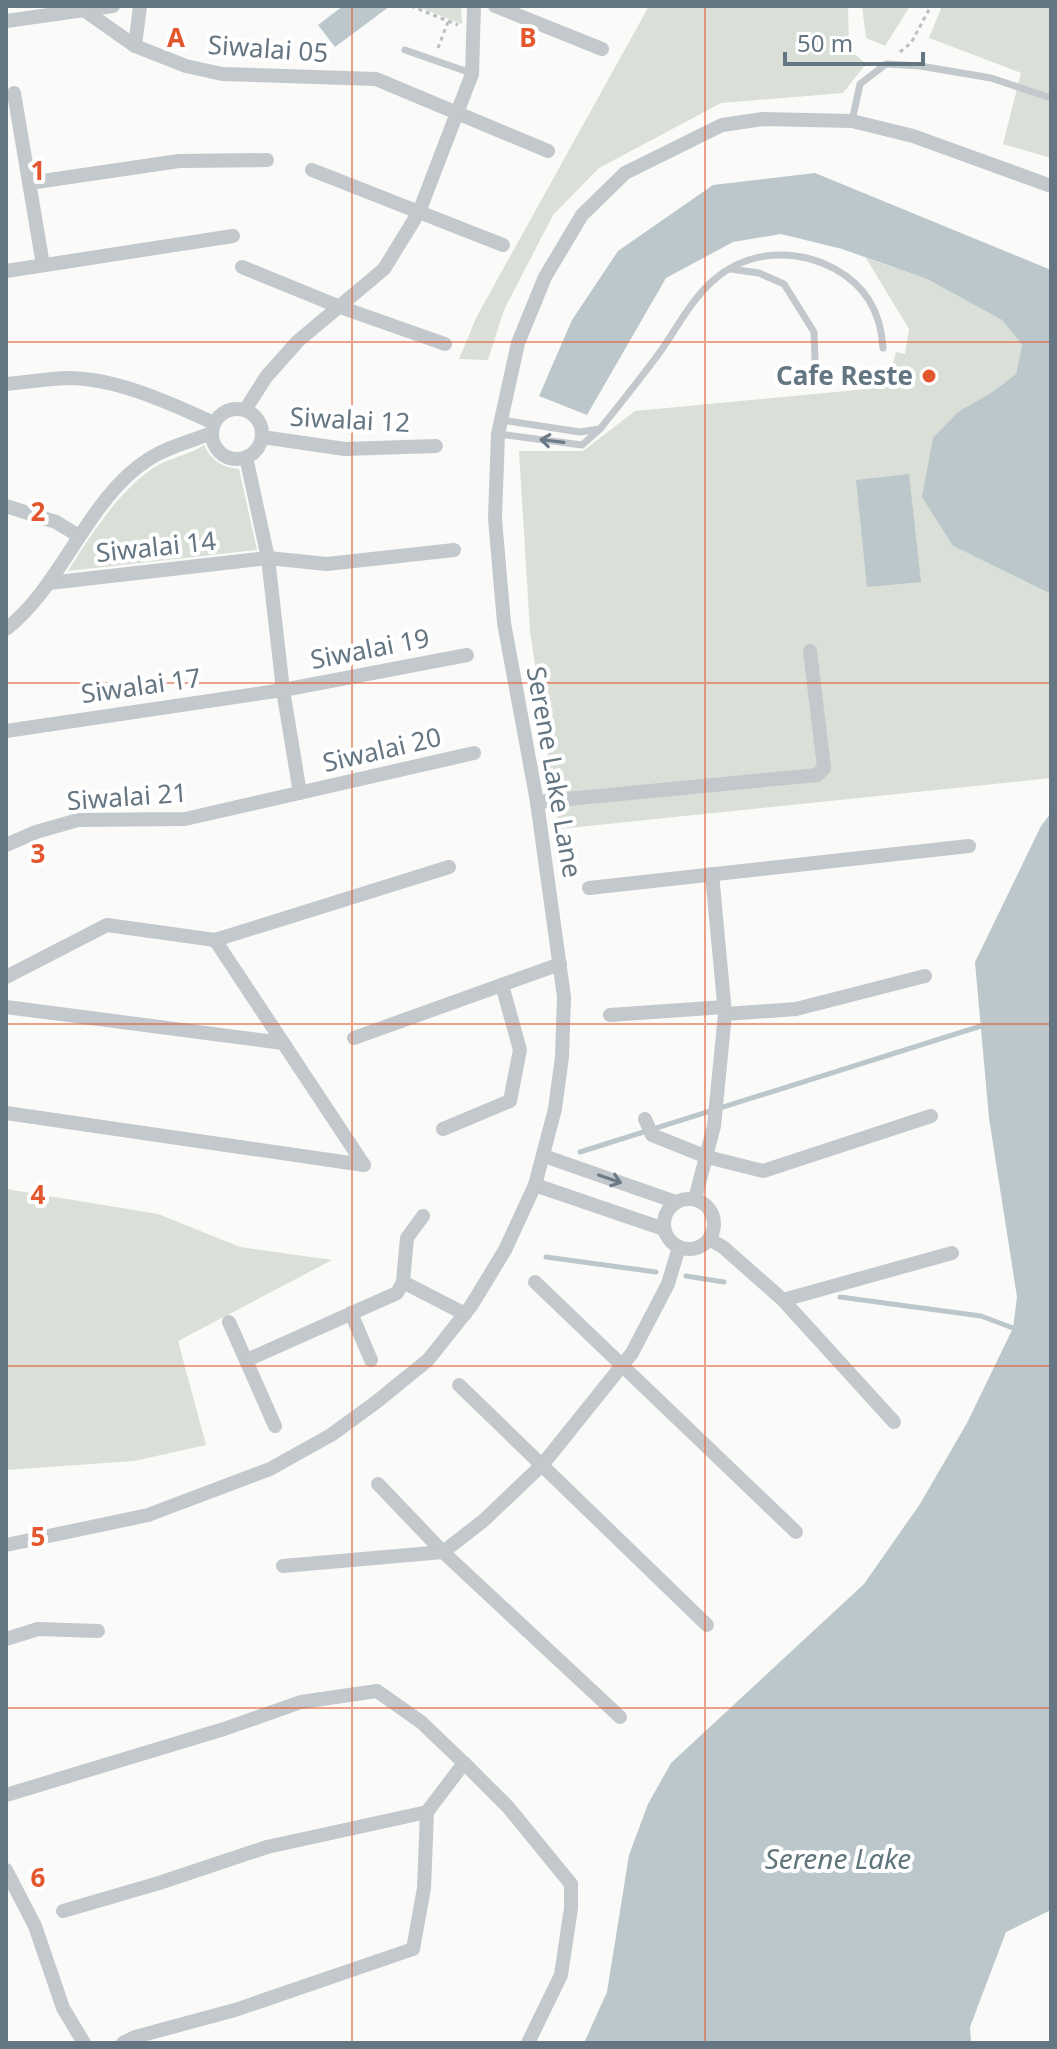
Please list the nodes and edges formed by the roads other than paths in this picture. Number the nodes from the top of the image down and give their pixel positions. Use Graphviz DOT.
graph roads {
  1 [pos="113,6"];
  2 [pos="140,6"];
  3 [pos="474,6"];
  4 [pos="487,6"];
  5 [pos="495,6"];
  6 [pos="84,10"];
  7 [pos="6,21"];
  8 [pos="135,46"];
  9 [pos="602,49"];
  10 [pos="405,50"];
  11 [pos="472,74"];
  12 [pos="14,93"];
  13 [pos="1051,98"];
  14 [pos="457,113"];
  15 [pos="852,121"];
  16 [pos="548,151"];
  17 [pos="267,160"];
  18 [pos="312,170"];
  19 [pos="29,183"];
  20 [pos="1051,186"];
  21 [pos="419,212"];
  22 [pos="233,236"];
  23 [pos="503,245"];
  24 [pos="43,265"];
  25 [pos="242,267"];
  26 [pos="728,269"];
  27 [pos="6,271"];
  28 [pos="340,307"];
  29 [pos="445,344"];
  30 [pos="883,348"];
  31 [pos="815,360"];
  32 [pos="6,384"];
  33 [pos="245,410"];
  34 [pos="499,427"];
  35 [pos="213,428"];
  36 [pos="600,429"];
  37 [pos="262,437"];
  38 [pos="436,446"];
  39 [pos="246,457"];
  40 [pos="6,506"];
  41 [pos="79,536"];
  42 [pos="454,550"];
  43 [pos="268,558"];
  44 [pos="49,583"];
  45 [pos="6,629"];
  46 [pos="810,651"];
  47 [pos="467,655"];
  48 [pos="283,690"];
  49 [pos="6,731"];
  50 [pos="474,753"];
  51 [pos="300,793"];
  52 [pos="537,802"];
  53 [pos="6,845"];
  54 [pos="969,846"];
  55 [pos="449,867"];
  56 [pos="712,874"];
  57 [pos="589,888"];
  58 [pos="215,940"];
  59 [pos="560,964"];
  60 [pos="925,976"];
  61 [pos="6,977"];
  62 [pos="502,985"];
  63 [pos="6,1007"];
  64 [pos="725,1010"];
  65 [pos="610,1015"];
  66 [pos="354,1038"];
  67 [pos="283,1043"];
  68 [pos="6,1113"];
  69 [pos="931,1116"];
  70 [pos="648,1126"];
  71 [pos="443,1129"];
  72 [pos="544,1156"];
  73 [pos="707,1157"];
  74 [pos="535,1185"];
  75 [pos="695,1199"];
  76 [pos="676,1202"];
  77 [pos="423,1216"];
  78 [pos="664,1229"];
  79 [pos="709,1239"];
  80 [pos="679,1247"];
  81 [pos="952,1253"];
  82 [pos="403,1282"];
  83 [pos="535,1282"];
  84 [pos="780,1298"];
  85 [pos="351,1313"];
  86 [pos="465,1314"];
  87 [pos="229,1322"];
  88 [pos="247,1360"];
  89 [pos="371,1360"];
  90 [pos="622,1365"];
  91 [pos="459,1385"];
  92 [pos="894,1422"];
  93 [pos="275,1426"];
  94 [pos="543,1464"];
  95 [pos="378,1484"];
  96 [pos="796,1532"];
  97 [pos="6,1545"];
  98 [pos="443,1552"];
  99 [pos="283,1566"];
  100 [pos="707,1625"];
  101 [pos="98,1631"];
  102 [pos="6,1639"];
  103 [pos="620,1717"];
  104 [pos="464,1763"];
  105 [pos="6,1795"];
  106 [pos="427,1812"];
  107 [pos="6,1870"];
  108 [pos="63,1911"];
  109 [pos="84,2043"];
  110 [pos="123,2043"];
  111 [pos="528,2043"];
  1 -- 6 [label="street"];
  2 -- 8 [label="street"];
  3 -- 4 [label="street"];
  3 -- 11 [label="street"];
  5 -- 9 [label="street"];
  6 -- 7 [label="street"];
  6 -- 8 [label="street, Siwalai 05"];
  8 -- 14 [label="street, Siwalai 05"];
  10 -- 11 [label="lane"];
  11 -- 14 [label="street"];
  12 -- 19 [label="street"];
  13 -- 15 [label="lane"];
  14 -- 16 [label="street, Siwalai 05"];
  14 -- 21 [label="street"];
  15 -- 20 [label="street, Serene Lake Lane"];
  15 -- 34 [label="street, Serene Lake Lane"];
  17 -- 19 [label="street"];
  18 -- 21 [label="street"];
  19 -- 24 [label="street"];
  21 -- 23 [label="street"];
  21 -- 28 [label="street"];
  22 -- 24 [label="street"];
  24 -- 27 [label="street"];
  25 -- 28 [label="street"];
  26 -- 30 [label="lane"];
  26 -- 31 [label="lane"];
  26 -- 36 [label="lane"];
  28 -- 29 [label="street"];
  28 -- 33 [label="street"];
  32 -- 35 [label="street"];
  33 -- 35 [label="street"];
  33 -- 37 [label="street"];
  34 -- 36 [label="lane"];
  36 -- 34 [label="lane, one-way"];
  34 -- 52 [label="street, Serene Lake Lane"];
  35 -- 39 [label="street"];
  35 -- 41 [label="street"];
  37 -- 38 [label="street, Siwalai 12"];
  37 -- 39 [label="street"];
  39 -- 43 [label="street"];
  40 -- 41 [label="street"];
  41 -- 44 [label="street"];
  42 -- 43 [label="street, Siwalai 14"];
  43 -- 44 [label="street, Siwalai 14"];
  43 -- 48 [label="street"];
  44 -- 45 [label="street"];
  46 -- 52 [label="street"];
  47 -- 48 [label="street, Siwalai 19"];
  48 -- 49 [label="street, Siwalai 17"];
  48 -- 51 [label="street"];
  50 -- 51 [label="street, Siwalai 20"];
  51 -- 53 [label="street, Siwalai 21"];
  52 -- 59 [label="street, Serene Lake Lane"];
  54 -- 56 [label="street"];
  55 -- 58 [label="street"];
  56 -- 57 [label="street"];
  56 -- 64 [label="street"];
  58 -- 61 [label="street"];
  58 -- 67 [label="street"];
  59 -- 62 [label="street"];
  59 -- 72 [label="street, Serene Lake Lane"];
  60 -- 64 [label="street"];
  62 -- 66 [label="street"];
  62 -- 71 [label="street"];
  63 -- 67 [label="street"];
  64 -- 65 [label="street"];
  64 -- 73 [label="street"];
  67 -- 68 [label="street"];
  69 -- 73 [label="street"];
  70 -- 73 [label="street"];
  72 -- 74 [label="street, Serene Lake Lane"];
  72 -- 76 [label="street, one-way"];
  73 -- 75 [label="street"];
  74 -- 78 [label="street"];
  74 -- 86 [label="street, Serene Lake Lane"];
  75 -- 76 [label="street"];
  75 -- 79 [label="street"];
  76 -- 78 [label="street"];
  77 -- 82 [label="street"];
  78 -- 80 [label="street"];
  79 -- 80 [label="street"];
  79 -- 84 [label="street"];
  80 -- 90 [label="street"];
  81 -- 84 [label="street"];
  82 -- 85 [label="street"];
  82 -- 86 [label="street"];
  83 -- 90 [label="street"];
  84 -- 92 [label="street"];
  85 -- 88 [label="street"];
  85 -- 89 [label="street"];
  86 -- 97 [label="street, Serene Lake Lane"];
  87 -- 88 [label="street"];
  88 -- 93 [label="street"];
  90 -- 94 [label="street"];
  90 -- 96 [label="street"];
  91 -- 94 [label="street"];
  94 -- 98 [label="street"];
  94 -- 100 [label="street"];
  95 -- 98 [label="street"];
  98 -- 99 [label="street"];
  98 -- 103 [label="street"];
  101 -- 102 [label="street"];
  104 -- 105 [label="street"];
  104 -- 106 [label="street"];
  104 -- 111 [label="street"];
  106 -- 108 [label="street"];
  106 -- 110 [label="street"];
  107 -- 109 [label="street"];
}
